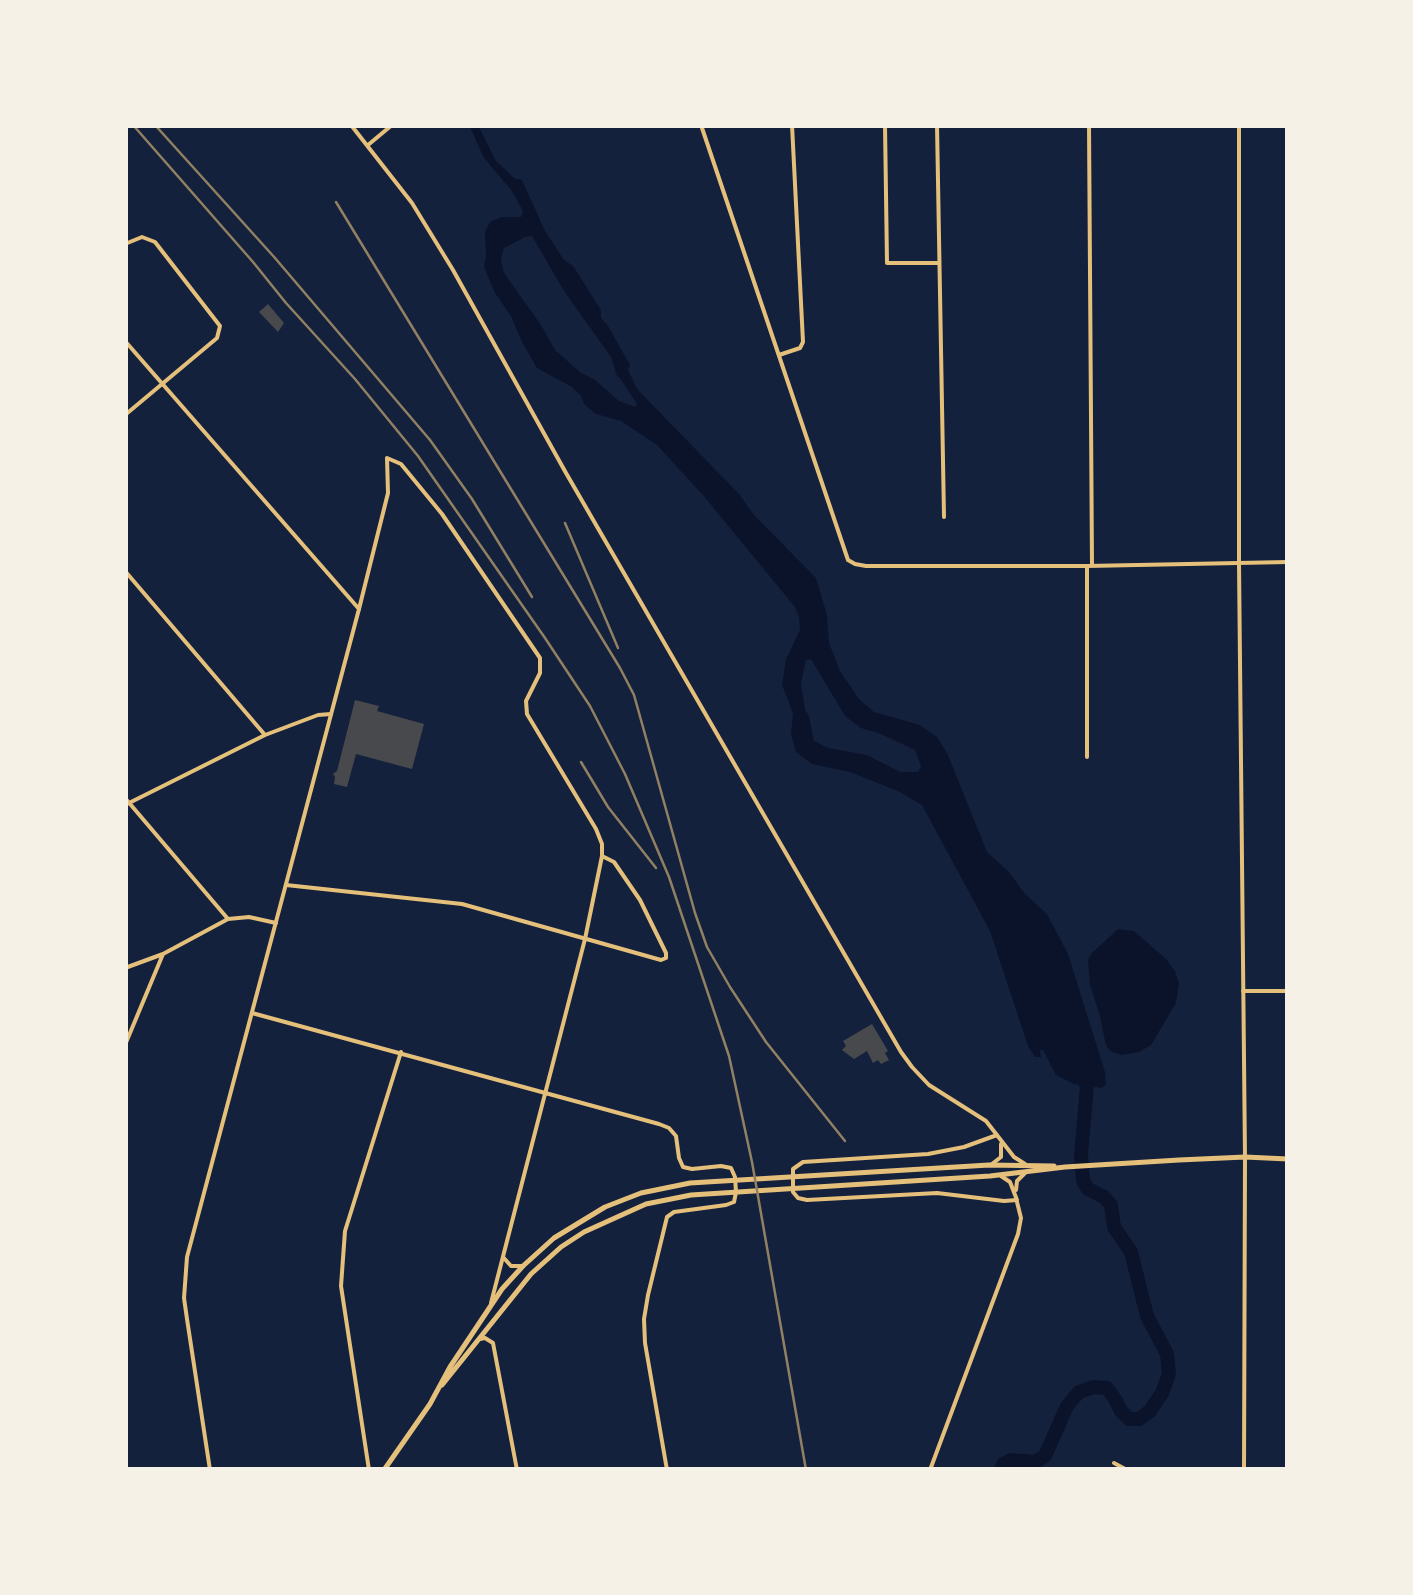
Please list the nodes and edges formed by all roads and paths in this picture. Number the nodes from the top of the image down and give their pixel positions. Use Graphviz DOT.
graph roads {
  1 [pos="351,125"];
  2 [pos="392,125"];
  3 [pos="701,125"];
  4 [pos="792,125"];
  5 [pos="885,125"];
  6 [pos="937,125"];
  7 [pos="1088,125"];
  8 [pos="1239,125"];
  9 [pos="368,145"];
  10 [pos="125,244"];
  11 [pos="938,263"];
  12 [pos="125,341"];
  13 [pos="779,355"];
  14 [pos="162,384"];
  15 [pos="125,416"];
  16 [pos="944,517"];
  17 [pos="1239,562"];
  18 [pos="1288,562"];
  19 [pos="1089,566"];
  20 [pos="125,571"];
  21 [pos="358,609"];
  22 [pos="331,714"];
  23 [pos="265,735"];
  24 [pos="1088,757"];
  25 [pos="125,798"];
  26 [pos="128,804"];
  27 [pos="602,856"];
  28 [pos="286,885"];
  29 [pos="228,919"];
  30 [pos="276,923"];
  31 [pos="585,939"];
  32 [pos="162,954"];
  33 [pos="125,968"];
  34 [pos="1242,991"];
  35 [pos="1288,991"];
  36 [pos="252,1013"];
  37 [pos="125,1045"];
  38 [pos="402,1052"];
  39 [pos="546,1092"];
  40 [pos="997,1135"];
  41 [pos="1245,1157"];
  42 [pos="1288,1159"];
  43 [pos="1025,1164"];
  44 [pos="989,1165"];
  45 [pos="1066,1167"];
  46 [pos="1025,1172"];
  47 [pos="994,1176"];
  48 [pos="1017,1200"];
  49 [pos="503,1258"];
  50 [pos="523,1266"];
  51 [pos="490,1307"];
  52 [pos="476,1342"];
  53 [pos="442,1384"];
  54 [pos="1114,1462"];
  55 [pos="210,1470"];
  56 [pos="369,1470"];
  57 [pos="384,1470"];
  58 [pos="517,1470"];
  59 [pos="667,1470"];
  60 [pos="930,1470"];
  61 [pos="1127,1470"];
  62 [pos="1244,1470"];
  1 -- 9 [label="street"];
  2 -- 9 [label="street"];
  3 -- 13 [label="street"];
  4 -- 13 [label="street"];
  5 -- 11 [label="street"];
  6 -- 11 [label="street"];
  7 -- 19 [label="street"];
  8 -- 17 [label="street"];
  9 -- 40 [label="street"];
  10 -- 14 [label="street"];
  11 -- 16 [label="street"];
  12 -- 14 [label="street"];
  13 -- 19 [label="street"];
  14 -- 15 [label="street"];
  14 -- 21 [label="street"];
  17 -- 18 [label="street"];
  17 -- 19 [label="street"];
  17 -- 34 [label="street"];
  19 -- 24 [label="street"];
  20 -- 23 [label="street"];
  21 -- 22 [label="street"];
  21 -- 27 [label="street"];
  22 -- 23 [label="street"];
  22 -- 28 [label="street"];
  23 -- 26 [label="street"];
  25 -- 26 [label="street"];
  26 -- 29 [label="street"];
  27 -- 31 [label="street"];
  27 -- 31 [label="street"];
  28 -- 30 [label="street"];
  28 -- 31 [label="street"];
  29 -- 30 [label="street"];
  29 -- 32 [label="street"];
  30 -- 36 [label="street"];
  31 -- 39 [label="street"];
  32 -- 33 [label="street"];
  32 -- 37 [label="street"];
  34 -- 35 [label="street"];
  34 -- 41 [label="street"];
  36 -- 38 [label="street"];
  36 -- 55 [label="street"];
  38 -- 39 [label="street"];
  38 -- 56 [label="street"];
  39 -- 49 [label="street"];
  39 -- 59 [label="street"];
  40 -- 43 [label="street"];
  40 -- 44 [label="street"];
  40 -- 48 [label="street"];
  41 -- 42 [label="main road"];
  41 -- 45 [label="main road"];
  41 -- 62 [label="street"];
  43 -- 44 [label="main road"];
  43 -- 45 [label="main road"];
  44 -- 50 [label="main road"];
  45 -- 46 [label="main road"];
  46 -- 47 [label="main road"];
  46 -- 48 [label="street"];
  47 -- 48 [label="street"];
  47 -- 52 [label="main road"];
  48 -- 60 [label="street"];
  49 -- 50 [label="street"];
  49 -- 51 [label="street"];
  50 -- 51 [label="main road"];
  51 -- 53 [label="main road"];
  52 -- 53 [label="main road"];
  52 -- 58 [label="street"];
  53 -- 57 [label="main road"];
  54 -- 61 [label="street"];
}
